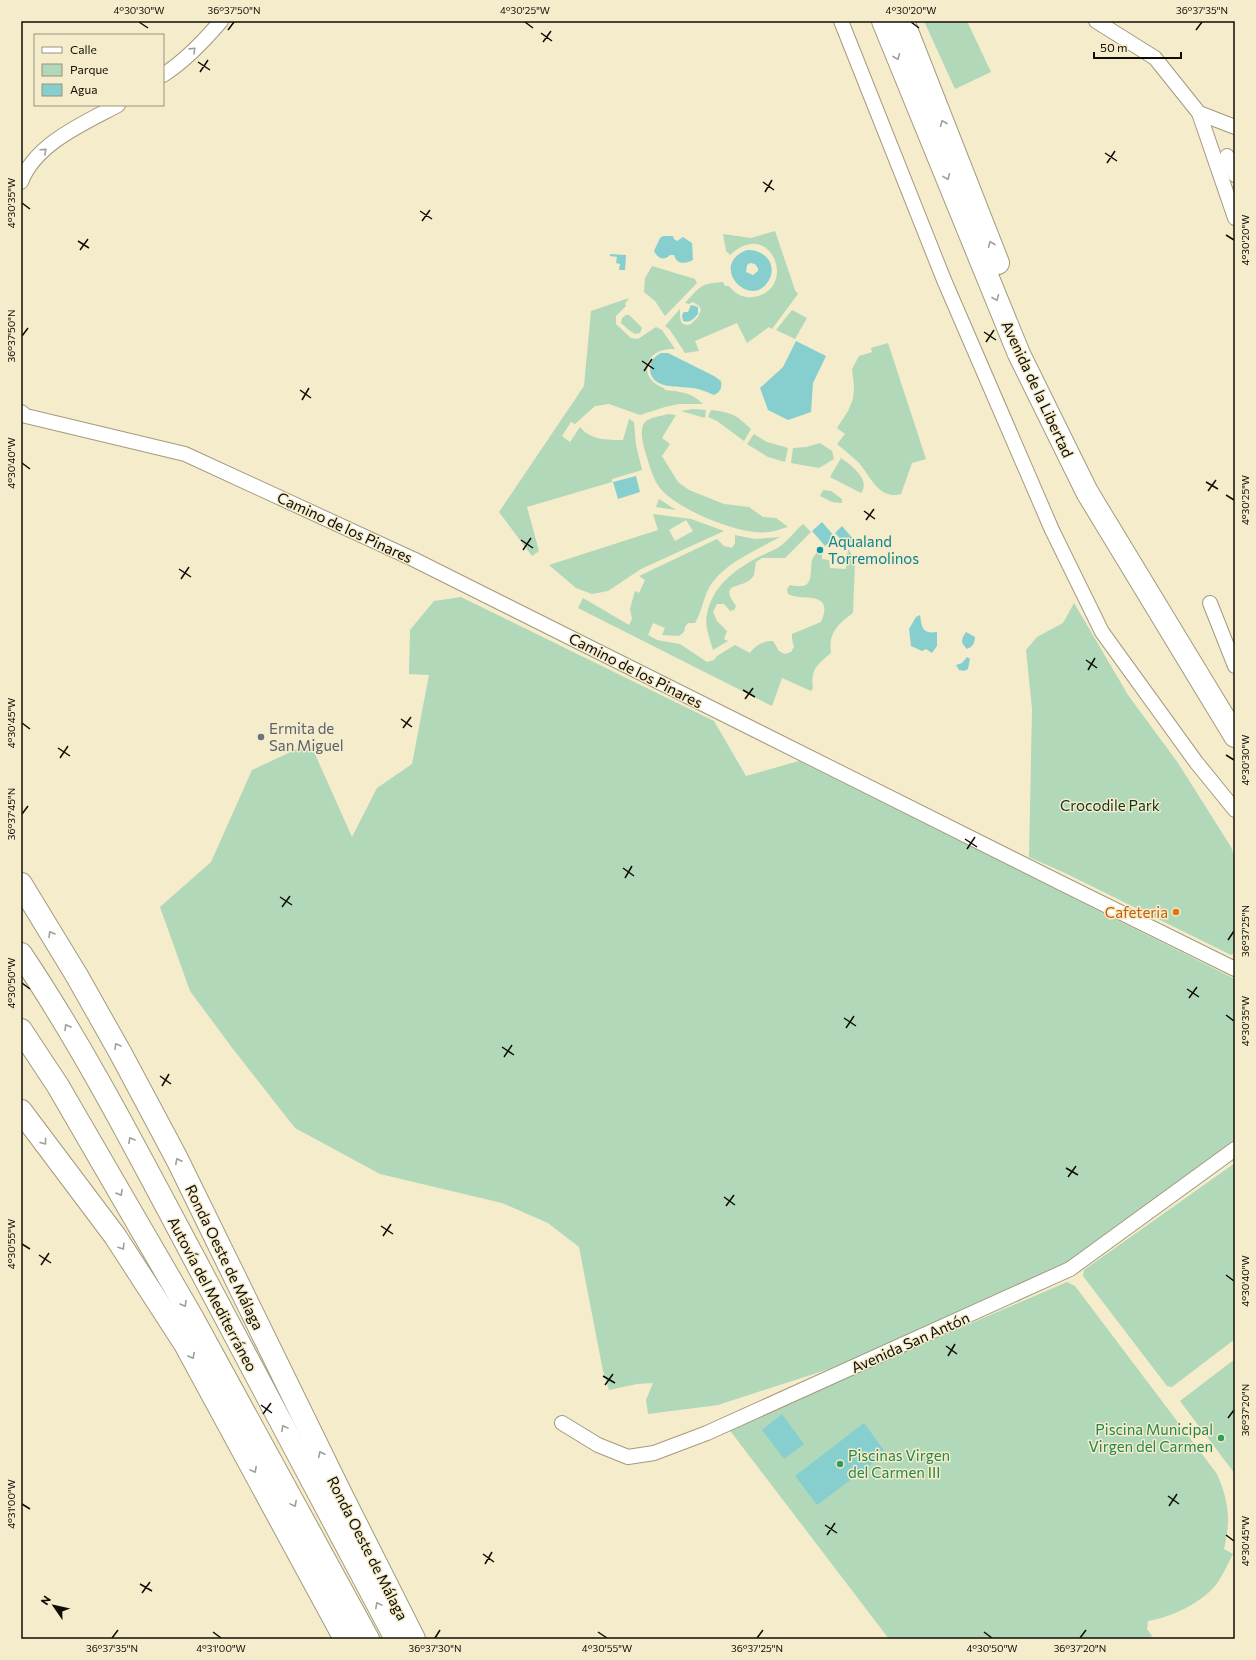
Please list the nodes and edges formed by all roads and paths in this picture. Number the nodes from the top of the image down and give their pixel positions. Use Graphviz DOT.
graph roads {
  1 [pos="221,21"];
  2 [pos="841,21"];
  3 [pos="883,21"];
  4 [pos="903,21"];
  5 [pos="1096,21"];
  6 [pos="164,74"];
  7 [pos="116,106"];
  8 [pos="1199,113"];
  9 [pos="1235,127"];
  10 [pos="1227,156"];
  11 [pos="1235,175"];
  12 [pos="21,182"];
  13 [pos="1235,218"];
  14 [pos="21,412"];
  15 [pos="1210,603"];
  16 [pos="1235,666"];
  17 [pos="1235,712"];
  18 [pos="1235,736"];
  19 [pos="1235,810"];
  20 [pos="21,884"];
  21 [pos="21,954"];
  22 [pos="1235,968"];
  23 [pos="21,1030"];
  24 [pos="21,1111"];
  25 [pos="1235,1149"];
  26 [pos="562,1424"];
  27 [pos="344,1639"];
  28 [pos="368,1639"];
  29 [pos="396,1639"];
  30 [pos="414,1639"];
  6 -- 1 [label="street, one-way"];
  2 -- 19 [label="street"];
  3 -- 18 [label="main road, Avenida de la Libertad, one-way"];
  17 -- 4 [label="main road, Avenida de la Libertad, one-way"];
  5 -- 8 [label="street"];
  12 -- 7 [label="street, one-way"];
  8 -- 9 [label="street"];
  8 -- 13 [label="street"];
  10 -- 11 [label="street"];
  14 -- 22 [label="street, Camino de los Pinares"];
  15 -- 16 [label="street"];
  30 -- 20 [label="main road, Ronda Oeste de Málaga, one-way"];
  29 -- 21 [label="main road, Autovía del Mediterráneo, one-way"];
  23 -- 28 [label="main road, Autovía del Mediterráneo, one-way"];
  24 -- 27 [label="main road, one-way"];
  25 -- 26 [label="street, Avenida San Antón"];
}
